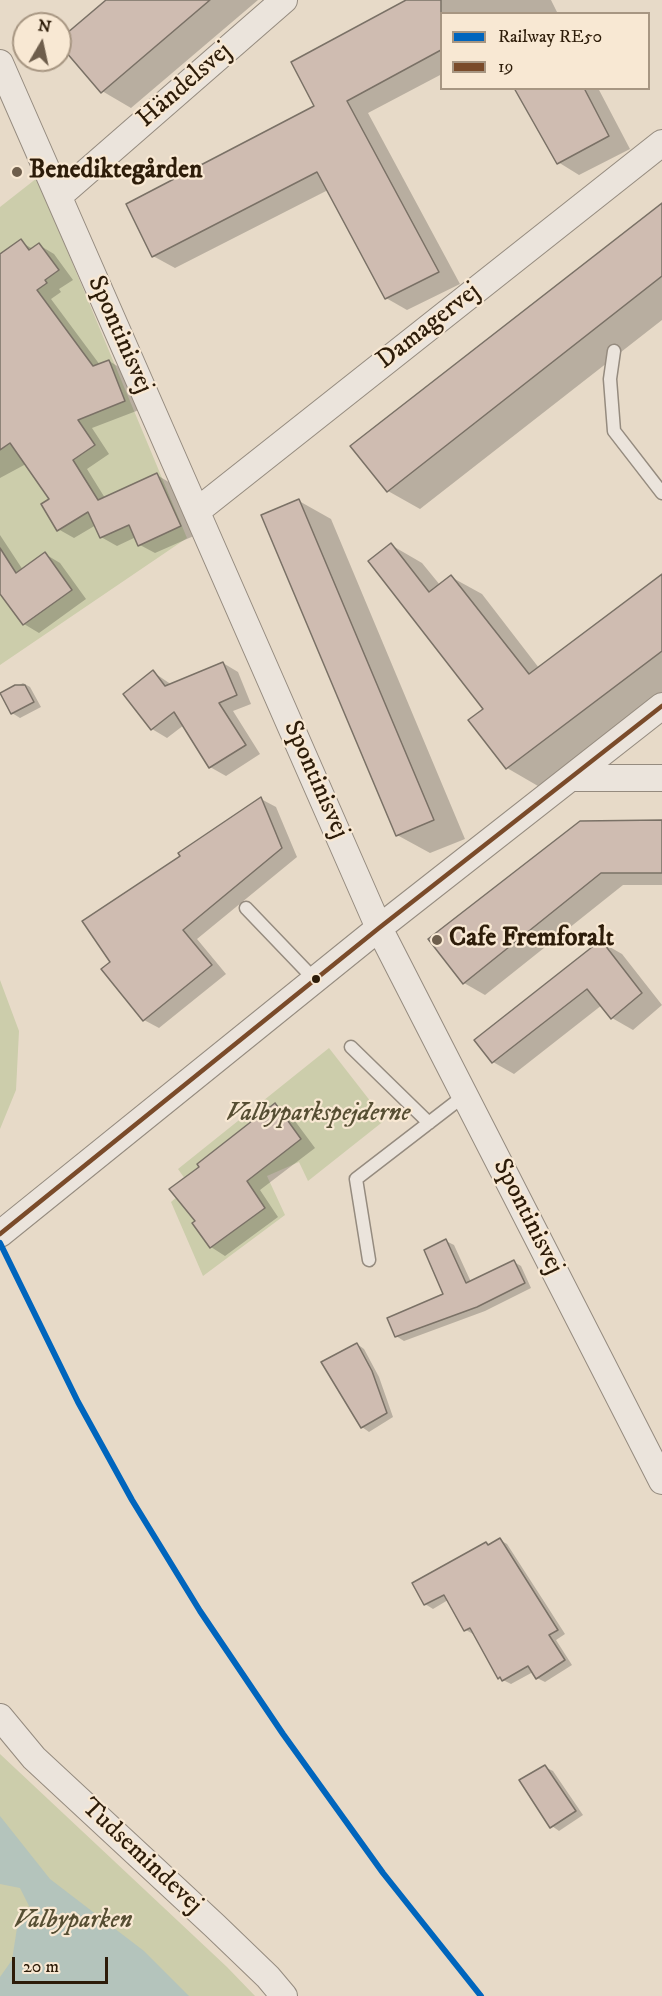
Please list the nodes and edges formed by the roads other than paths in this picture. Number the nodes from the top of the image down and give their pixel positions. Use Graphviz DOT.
graph roads {
  1 [pos="284,0"];
  2 [pos="0,63"];
  3 [pos="662,143"];
  4 [pos="58,196"];
  5 [pos="614,351"];
  6 [pos="662,493"];
  7 [pos="197,511"];
  8 [pos="662,706"];
  9 [pos="662,777"];
  10 [pos="571,778"];
  11 [pos="246,908"];
  12 [pos="380,928"];
  13 [pos="315,980"];
  14 [pos="351,1047"];
  15 [pos="465,1095"];
  16 [pos="429,1123"];
  17 [pos="0,1234"];
  18 [pos="369,1260"];
  19 [pos="662,1481"];
  20 [pos="0,1717"];
  21 [pos="284,1996"];
  1 -- 4 [label="street, Händelsvej"];
  2 -- 4 [label="street, Spontinisvej"];
  3 -- 7 [label="street, Damagervej"];
  4 -- 7 [label="street, Spontinisvej"];
  5 -- 6 [label="lane"];
  7 -- 12 [label="street, Spontinisvej"];
  8 -- 10 [label="street"];
  9 -- 10 [label="street"];
  10 -- 12 [label="street"];
  11 -- 13 [label="lane"];
  12 -- 13 [label="street"];
  12 -- 15 [label="street, Spontinisvej"];
  13 -- 17 [label="street"];
  14 -- 16 [label="lane"];
  15 -- 16 [label="lane"];
  15 -- 19 [label="street, Spontinisvej"];
  16 -- 18 [label="lane"];
  20 -- 21 [label="street, Tudsemindevej"];
}
